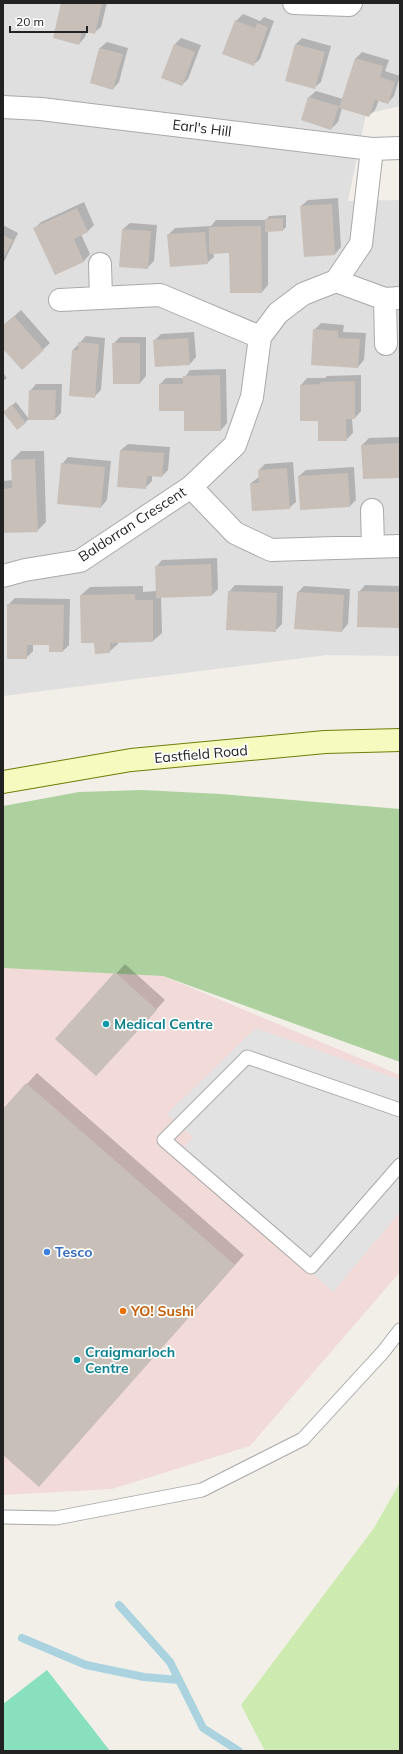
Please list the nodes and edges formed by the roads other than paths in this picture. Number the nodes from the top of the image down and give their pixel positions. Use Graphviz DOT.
graph roads {
  1 [pos="294,3"];
  2 [pos="351,3"];
  3 [pos="3,107"];
  4 [pos="400,148"];
  5 [pos="372,149"];
  6 [pos="100,264"];
  7 [pos="336,281"];
  8 [pos="101,298"];
  9 [pos="392,299"];
  10 [pos="60,300"];
  11 [pos="260,337"];
  12 [pos="386,344"];
  13 [pos="191,487"];
  14 [pos="372,510"];
  15 [pos="400,546"];
  16 [pos="373,547"];
  17 [pos="3,576"];
  18 [pos="400,740"];
  19 [pos="3,782"];
  20 [pos="400,1110"];
  21 [pos="400,1165"];
  22 [pos="400,1330"];
  23 [pos="3,1517"];
  1 -- 2 [label="street"];
  3 -- 5 [label="street, Earl's Hill"];
  4 -- 5 [label="street, Earl's Hill"];
  5 -- 7 [label="street"];
  6 -- 8 [label="street"];
  7 -- 9 [label="street"];
  7 -- 11 [label="street, Baldorran Crescent"];
  8 -- 10 [label="street"];
  8 -- 11 [label="street"];
  9 -- 12 [label="street"];
  11 -- 13 [label="street, Baldorran Crescent"];
  13 -- 16 [label="street, Baldorran Crescent"];
  13 -- 17 [label="street, Baldorran Crescent"];
  14 -- 16 [label="street"];
  15 -- 16 [label="street, Baldorran Crescent"];
  18 -- 19 [label="street, Eastfield Road"];
  20 -- 21 [label="lane"];
  22 -- 23 [label="lane"];
}
